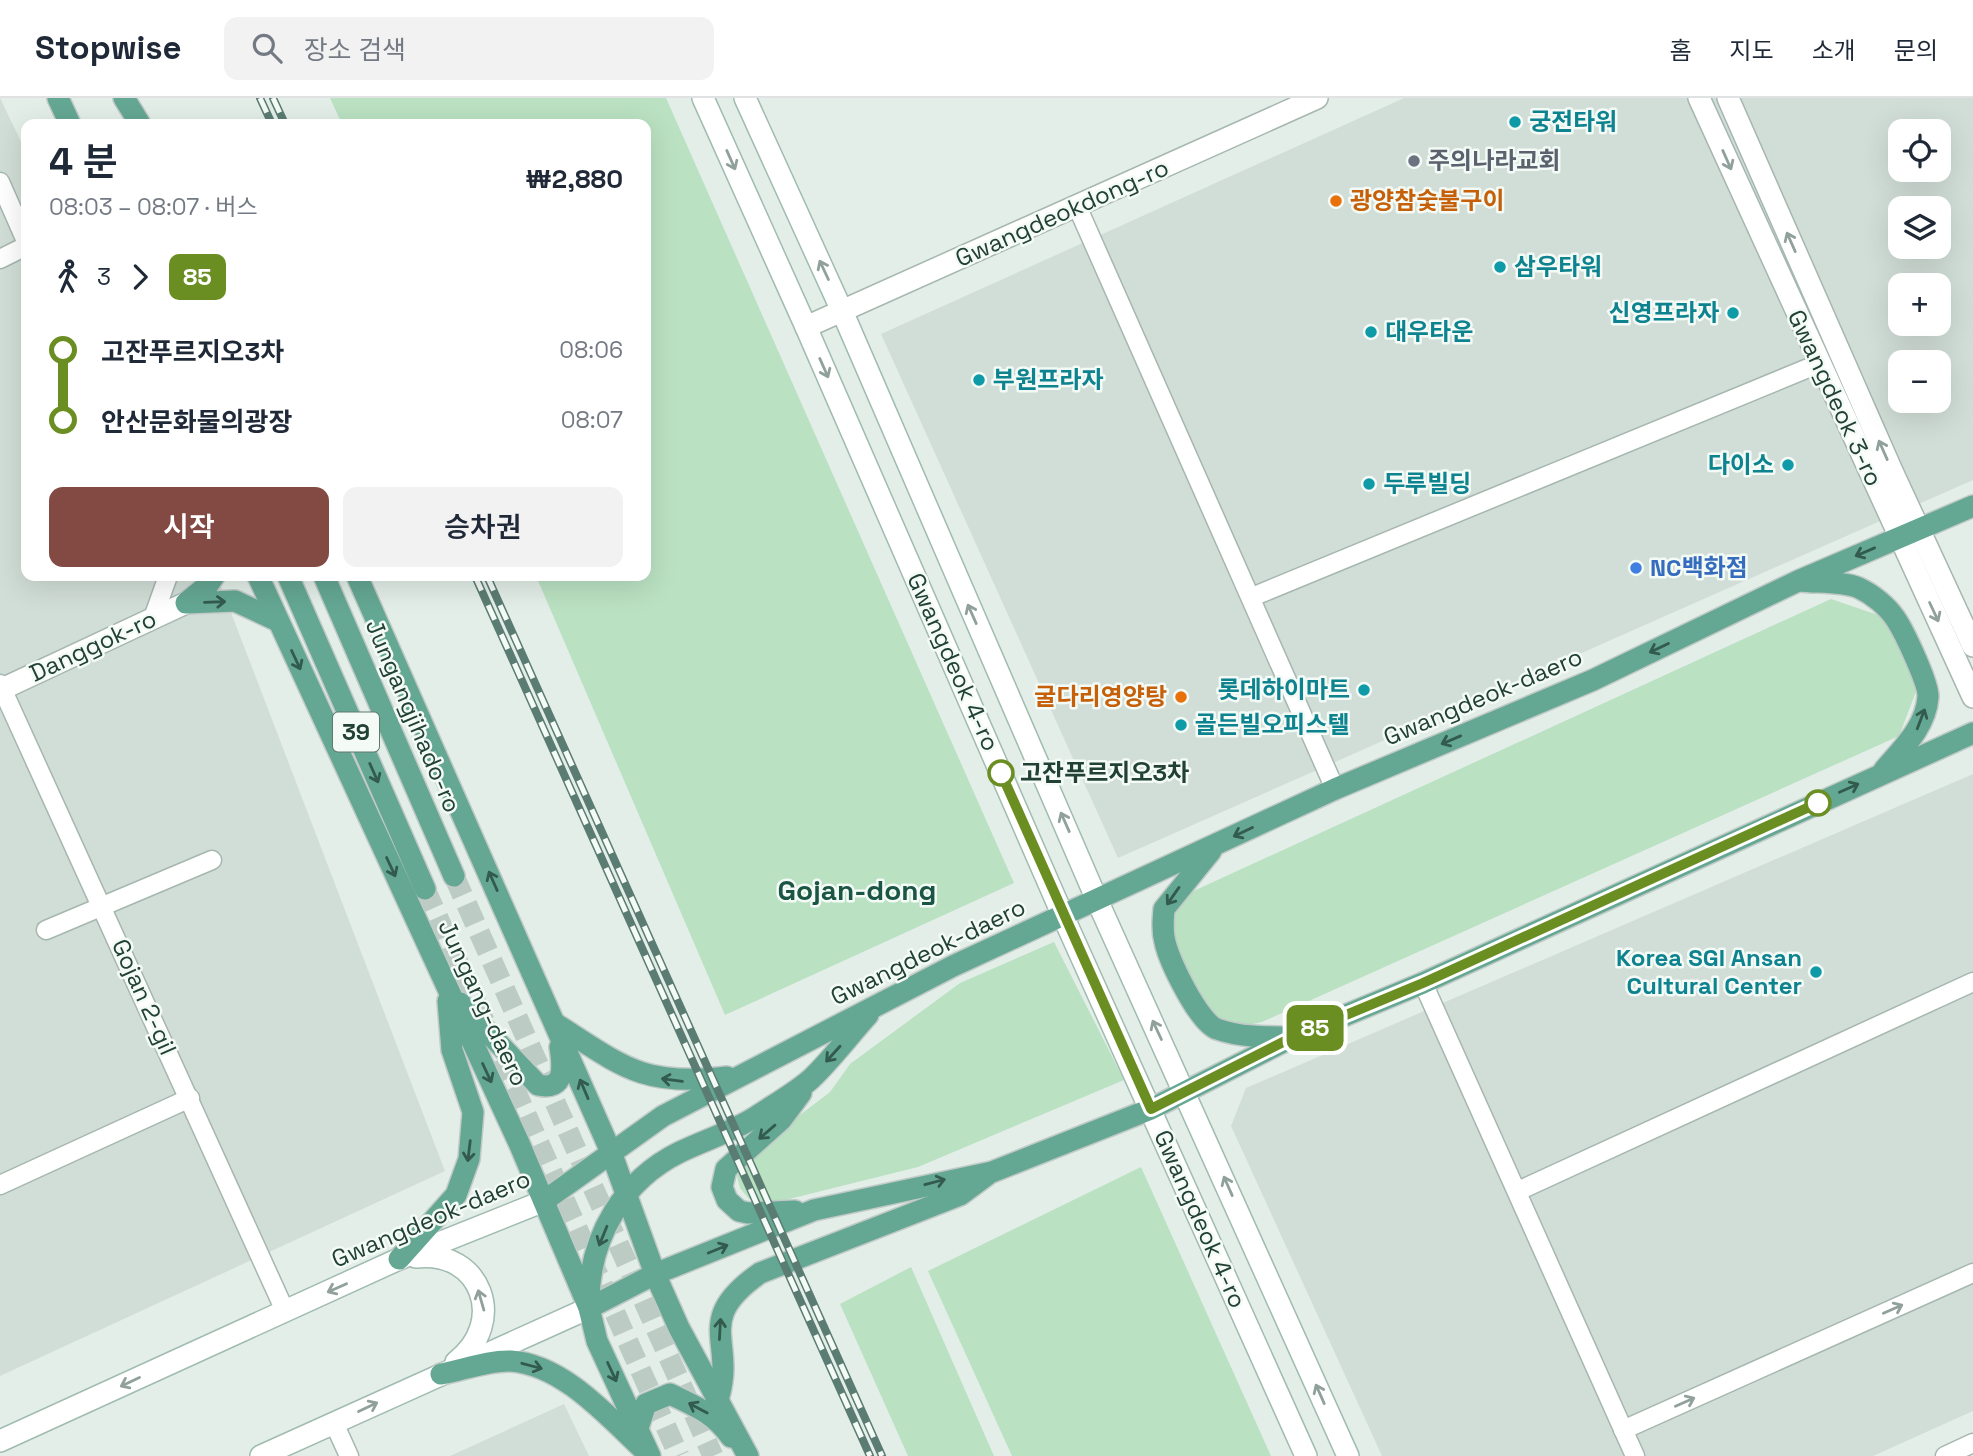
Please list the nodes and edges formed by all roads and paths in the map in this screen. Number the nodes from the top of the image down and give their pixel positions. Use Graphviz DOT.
graph roads {
  1 [pos="58,98"];
  2 [pos="123,98"];
  3 [pos="703,98"];
  4 [pos="745,98"];
  5 [pos="1317,98"];
  6 [pos="1699,98"];
  7 [pos="1728,98"];
  8 [pos="68,119"];
  9 [pos="130,119"];
  10 [pos="137,119"];
  11 [pos="0,182"];
  12 [pos="1077,205"];
  13 [pos="21,232"];
  14 [pos="21,247"];
  15 [pos="0,259"];
  16 [pos="842,311"];
  17 [pos="806,327"];
  18 [pos="1818,364"];
  19 [pos="1973,506"];
  20 [pos="1909,534"];
  21 [pos="166,581"];
  22 [pos="209,581"];
  23 [pos="260,581"];
  24 [pos="290,581"];
  25 [pos="326,581"];
  26 [pos="359,581"];
  27 [pos="1798,581"];
  28 [pos="1251,597"];
  29 [pos="186,603"];
  30 [pos="153,618"];
  31 [pos="278,621"];
  32 [pos="1973,646"];
  33 [pos="1,688"];
  34 [pos="1973,697"];
  35 [pos="1973,733"];
  36 [pos="1881,774"];
  37 [pos="1335,789"];
  38 [pos="1217,844"];
  39 [pos="212,860"];
  40 [pos="453,876"];
  41 [pos="425,889"];
  42 [pos="1097,900"];
  43 [pos="104,907"];
  44 [pos="1063,916"];
  45 [pos="46,930"];
  46 [pos="1973,982"];
  47 [pos="1423,983"];
  48 [pos="447,989"];
  49 [pos="879,1004"];
  50 [pos="556,1024"];
  51 [pos="1293,1037"];
  52 [pos="740,1075"];
  53 [pos="810,1080"];
  54 [pos="1185,1092"];
  55 [pos="190,1098"];
  56 [pos="1151,1109"];
  57 [pos="611,1152"];
  58 [pos="992,1172"];
  59 [pos="0,1185"];
  60 [pos="1518,1191"];
  61 [pos="625,1194"];
  62 [pos="544,1201"];
  63 [pos="814,1210"];
  64 [pos="399,1259"];
  65 [pos="1973,1272"];
  66 [pos="655,1274"];
  67 [pos="589,1308"];
  68 [pos="285,1311"];
  69 [pos="441,1374"];
  70 [pos="719,1396"];
  71 [pos="334,1423"];
  72 [pos="638,1428"];
  73 [pos="1623,1430"];
  74 [pos="0,1441"];
  75 [pos="1973,1443"];
  76 [pos="261,1456"];
  77 [pos="349,1456"];
  78 [pos="650,1456"];
  79 [pos="746,1456"];
  80 [pos="1306,1456"];
  81 [pos="1348,1456"];
  82 [pos="1634,1456"];
  83 [pos="1945,1456"];
  1 -- 8 [label="main road"];
  2 -- 9 [label="main road"];
  2 -- 10 [label="main road"];
  3 -- 17 [label="main road, Gwangdeok 4-ro, one-way"];
  16 -- 4 [label="main road, Gwangdeok 4-ro, one-way"];
  5 -- 12 [label="main road, Gwangdeokdong-ro"];
  6 -- 18 [label="main road, Gwangdeok 3-ro, one-way"];
  20 -- 7 [label="main road, Gwangdeok 3-ro, one-way"];
  11 -- 13 [label="street"];
  12 -- 16 [label="main road, Gwangdeokdong-ro"];
  12 -- 28 [label="street"];
  14 -- 15 [label="street"];
  16 -- 17 [label="main road, Gwangdeokdong-ro"];
  42 -- 16 [label="main road, Gwangdeok 4-ro, one-way"];
  17 -- 44 [label="main road, Gwangdeok 4-ro, one-way"];
  18 -- 20 [label="main road, Gwangdeok 3-ro"];
  18 -- 28 [label="street"];
  19 -- 20 [label="main road, Gwangdeok-daero"];
  20 -- 27 [label="main road, Gwangdeok-daero, one-way"];
  20 -- 32 [label="main road, Gwangdeok 3-ro"];
  20 -- 34 [label="main road, Gwangdeok 3-ro, one-way"];
  21 -- 30 [label="street"];
  22 -- 29 [label="main road"];
  23 -- 31 [label="main road, Jungang-daero"];
  24 -- 41 [label="main road, 39, one-way"];
  25 -- 40 [label="main road, Jungangjihado-ro / 39"];
  50 -- 26 [label="main road, one-way"];
  36 -- 27 [label="main road, one-way"];
  27 -- 37 [label="main road, Gwangdeok-daero, one-way"];
  28 -- 37 [label="street"];
  29 -- 30 [label="main road, Danggok-ro"];
  29 -- 31 [label="main road, one-way"];
  30 -- 33 [label="main road, Danggok-ro"];
  31 -- 48 [label="main road, Jungang-daero, one-way"];
  33 -- 43 [label="street, Gojan 2-gil"];
  35 -- 36 [label="main road"];
  47 -- 36 [label="main road, one-way"];
  37 -- 38 [label="main road, Gwangdeok-daero, one-way"];
  38 -- 42 [label="main road, Gwangdeok-daero"];
  38 -- 51 [label="main road, one-way"];
  39 -- 43 [label="street"];
  42 -- 44 [label="main road, Gwangdeok-daero"];
  54 -- 42 [label="main road, Gwangdeok 4-ro, one-way"];
  43 -- 45 [label="street"];
  43 -- 55 [label="street, Gojan 2-gil"];
  44 -- 49 [label="main road, Gwangdeok-daero"];
  44 -- 56 [label="main road, Gwangdeok 4-ro"];
  46 -- 60 [label="street"];
  47 -- 51 [label="main road"];
  47 -- 60 [label="street"];
  48 -- 50 [label="main road"];
  48 -- 62 [label="main road, Jungang-daero, one-way"];
  48 -- 64 [label="main road, one-way"];
  49 -- 52 [label="main road, Gwangdeok-daero"];
  49 -- 53 [label="main road, one-way"];
  52 -- 50 [label="main road, one-way"];
  57 -- 50 [label="main road, one-way"];
  51 -- 54 [label="main road"];
  52 -- 57 [label="main road, Gwangdeok-daero"];
  53 -- 61 [label="main road"];
  53 -- 63 [label="main road, one-way"];
  54 -- 56 [label="main road"];
  81 -- 54 [label="main road, Gwangdeok 4-ro, one-way"];
  55 -- 59 [label="street"];
  55 -- 68 [label="street, Gojan 2-gil"];
  56 -- 58 [label="main road"];
  56 -- 80 [label="main road, Gwangdeok 4-ro"];
  57 -- 61 [label="main road"];
  57 -- 62 [label="main road, Gwangdeok-daero"];
  63 -- 58 [label="main road, one-way"];
  70 -- 58 [label="main road, one-way"];
  60 -- 73 [label="street"];
  61 -- 66 [label="main road"];
  61 -- 67 [label="main road, one-way"];
  62 -- 64 [label="main road, Gwangdeok-daero"];
  62 -- 67 [label="main road, Jungang-daero"];
  66 -- 63 [label="main road, one-way"];
  64 -- 68 [label="main road, Gwangdeok-daero, one-way"];
  69 -- 64 [label="main road, one-way"];
  73 -- 65 [label="street, one-way"];
  66 -- 67 [label="main road"];
  66 -- 70 [label="main road"];
  67 -- 69 [label="main road"];
  67 -- 72 [label="main road, Jungang-daero, one-way"];
  68 -- 74 [label="main road, Gwangdeok-daero, one-way"];
  71 -- 69 [label="main road, one-way"];
  69 -- 78 [label="main road, one-way"];
  70 -- 79 [label="main road"];
  71 -- 76 [label="main road"];
  71 -- 77 [label="street"];
  72 -- 78 [label="main road, Jungang-daero"];
  79 -- 72 [label="main road, one-way"];
  73 -- 82 [label="street"];
  75 -- 83 [label="street"];
}
